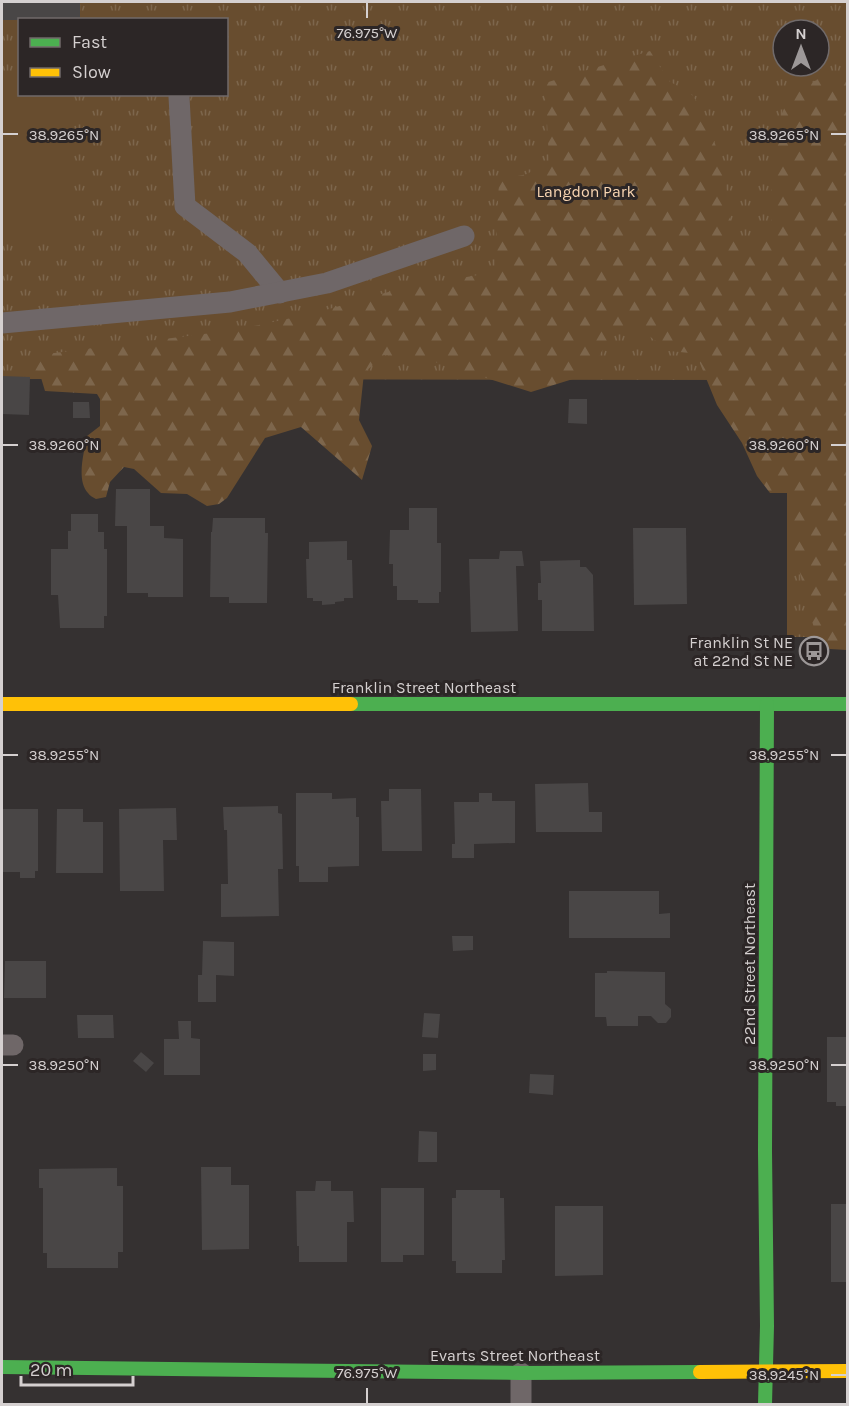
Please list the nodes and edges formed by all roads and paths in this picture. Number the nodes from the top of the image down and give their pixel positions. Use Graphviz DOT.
graph roads {
  1 [pos="179,97"];
  2 [pos="464,236"];
  3 [pos="280,292"];
  4 [pos="2,323"];
  5 [pos="2,704"];
  6 [pos="768,704"];
  7 [pos="848,704"];
  8 [pos="2,1367"];
  9 [pos="766,1371"];
  10 [pos="848,1371"];
  11 [pos="521,1372"];
  12 [pos="521,1404"];
  13 [pos="765,1404"];
  1 -- 3 [label="lane"];
  2 -- 3 [label="lane"];
  3 -- 4 [label="lane"];
  5 -- 6 [label="street, Franklin Street Northeast"];
  6 -- 7 [label="street, Franklin Street Northeast"];
  6 -- 9 [label="street, 22nd Street Northeast"];
  8 -- 11 [label="street, Evarts Street Northeast"];
  9 -- 10 [label="street, Evarts Street Northeast"];
  9 -- 11 [label="street, Evarts Street Northeast"];
  9 -- 13 [label="street, 22nd Street Northeast"];
  11 -- 12 [label="lane"];
}
